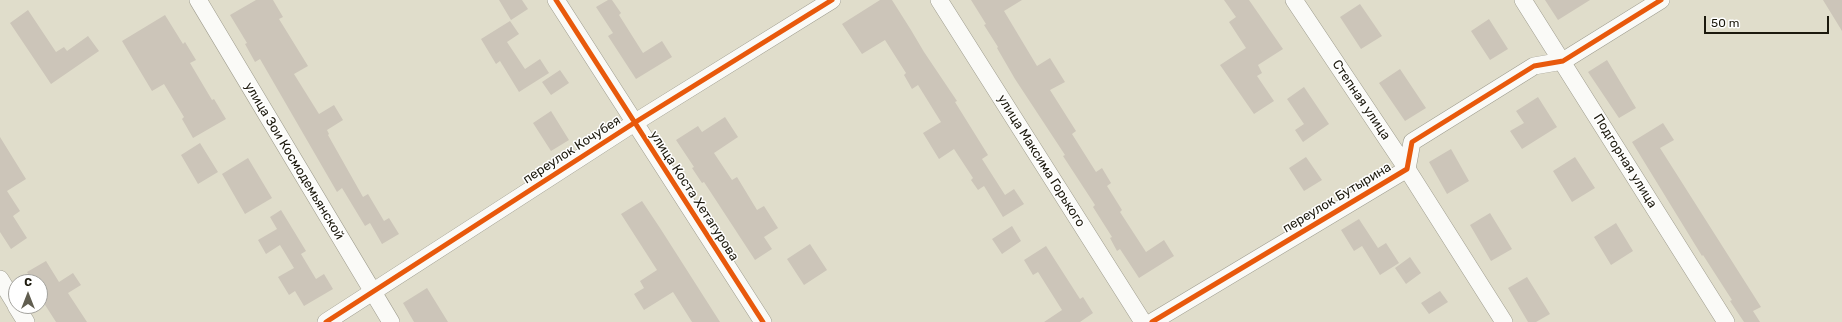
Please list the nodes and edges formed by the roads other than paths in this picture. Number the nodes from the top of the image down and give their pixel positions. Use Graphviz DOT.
graph roads {
  1 [pos="198,0"];
  2 [pos="556,0"];
  3 [pos="832,0"];
  4 [pos="939,0"];
  5 [pos="1294,0"];
  6 [pos="1523,0"];
  7 [pos="1661,0"];
  8 [pos="1562,61"];
  9 [pos="634,123"];
  10 [pos="1407,169"];
  11 [pos="0,279"];
  12 [pos="8,292"];
  13 [pos="373,292"];
  14 [pos="326,322"];
  15 [pos="391,322"];
  16 [pos="763,322"];
  17 [pos="1143,322"];
  18 [pos="1152,322"];
  19 [pos="1504,322"];
  20 [pos="1726,322"];
  1 -- 13 [label="street, улица Зои Космодемьянской"];
  2 -- 9 [label="street, улица Коста Хетагурова"];
  3 -- 9 [label="street, переулок Кочубея"];
  4 -- 17 [label="street, улица Максима Горького"];
  5 -- 10 [label="street, Степная улица"];
  6 -- 8 [label="street, Подгорная улица"];
  7 -- 8 [label="street, переулок Бутырина"];
  8 -- 10 [label="street, переулок Бутырина"];
  8 -- 20 [label="street, Подгорная улица"];
  9 -- 13 [label="street, переулок Кочубея"];
  9 -- 16 [label="street, улица Коста Хетагурова"];
  10 -- 18 [label="street, переулок Бутырина"];
  10 -- 19 [label="street, Степная улица"];
  11 -- 12 [label="street"];
  13 -- 14 [label="street, переулок Кочубея"];
  13 -- 15 [label="street, улица Зои Космодемьянской"];
}
